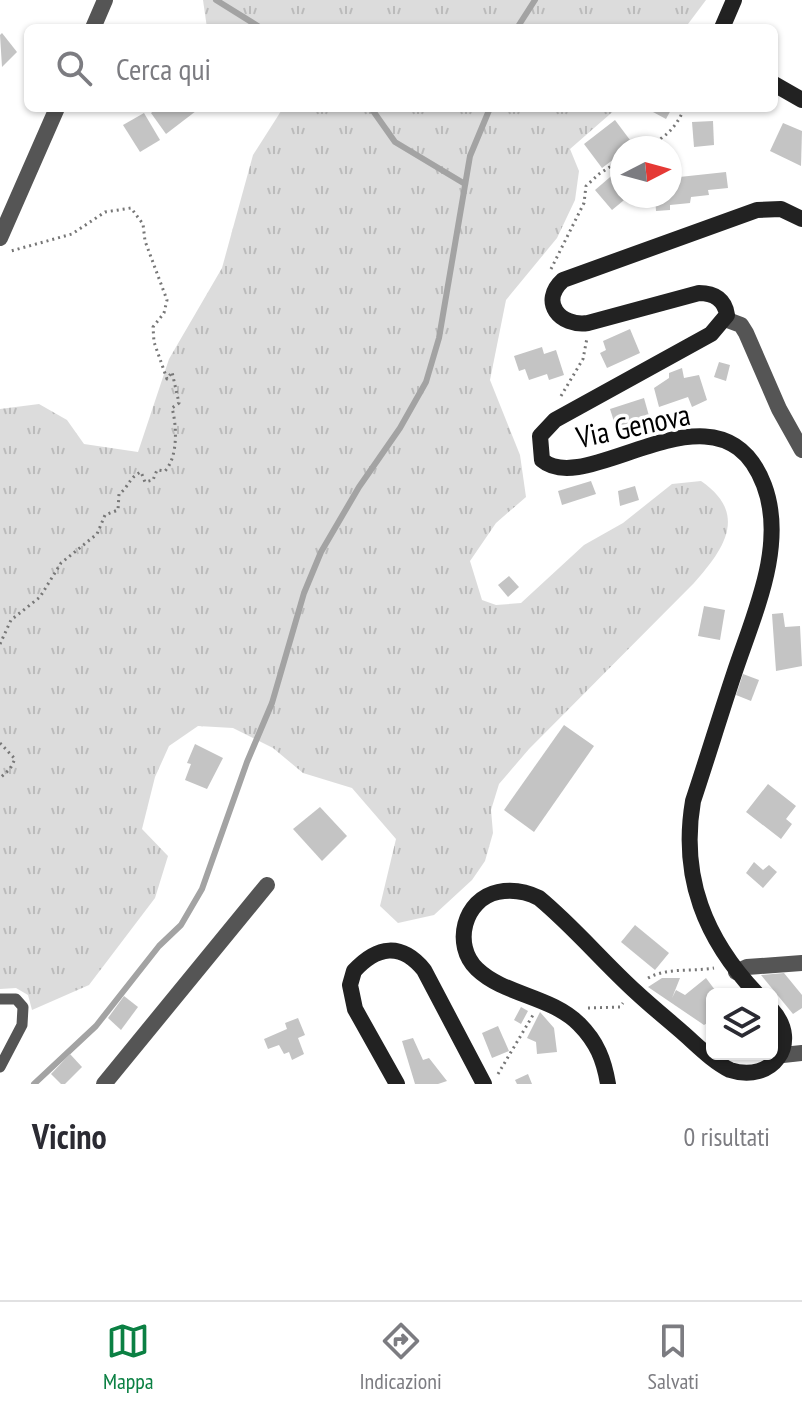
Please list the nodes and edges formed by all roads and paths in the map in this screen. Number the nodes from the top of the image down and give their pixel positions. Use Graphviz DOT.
graph roads {
  1 [pos="105,0"];
  2 [pos="734,0"];
  3 [pos="95,24"];
  4 [pos="724,24"];
  5 [pos="778,86"];
  6 [pos="802,100"];
  7 [pos="55,112"];
  8 [pos="682,112"];
  9 [pos="665,136"];
  10 [pos="610,167"];
  11 [pos="802,219"];
  12 [pos="0,238"];
  13 [pos="16,250"];
  14 [pos="554,295"];
  15 [pos="725,319"];
  16 [pos="588,323"];
  17 [pos="558,401"];
  18 [pos="802,450"];
  19 [pos="0,644"];
  20 [pos="0,743"];
  21 [pos="0,778"];
  22 [pos="267,885"];
  23 [pos="802,963"];
  24 [pos="733,968"];
  25 [pos="751,988"];
  26 [pos="635,992"];
  27 [pos="0,999"];
  28 [pos="542,1001"];
  29 [pos="583,1007"];
  30 [pos="778,1019"];
  31 [pos="802,1053"];
  32 [pos="783,1055"];
  33 [pos="0,1067"];
  34 [pos="104,1084"];
  35 [pos="397,1084"];
  36 [pos="484,1084"];
  37 [pos="492,1084"];
  38 [pos="608,1084"];
  1 -- 3 [label="street"];
  2 -- 4 [label="main road"];
  5 -- 6 [label="main road"];
  7 -- 12 [label="street"];
  8 -- 9 [label="path"];
  10 -- 14 [label="path"];
  11 -- 14 [label="main road"];
  13 -- 19 [label="path"];
  14 -- 16 [label="main road"];
  15 -- 16 [label="main road"];
  15 -- 18 [label="street"];
  15 -- 24 [label="main road, Via Genova"];
  16 -- 17 [label="path"];
  20 -- 21 [label="path"];
  22 -- 34 [label="street"];
  23 -- 24 [label="street"];
  24 -- 25 [label="main road, Via Genova"];
  24 -- 26 [label="path"];
  26 -- 28 [label="main road"];
  26 -- 29 [label="path"];
  26 -- 32 [label="main road"];
  27 -- 33 [label="lane"];
  28 -- 37 [label="path"];
  28 -- 38 [label="main road"];
  30 -- 32 [label="main road"];
  31 -- 32 [label="street"];
  35 -- 36 [label="main road"];
}
